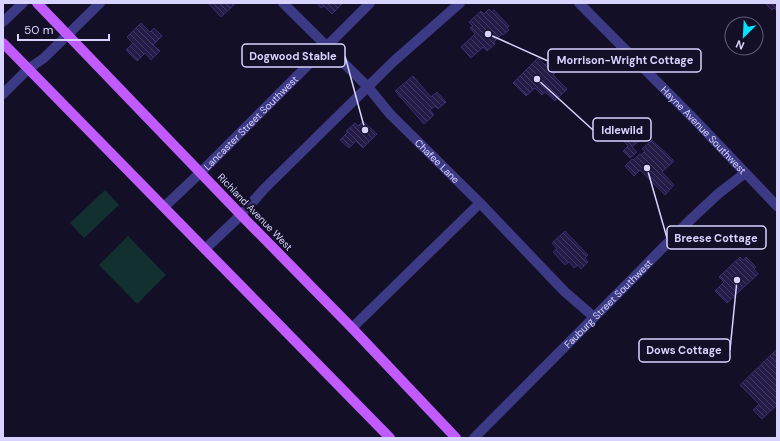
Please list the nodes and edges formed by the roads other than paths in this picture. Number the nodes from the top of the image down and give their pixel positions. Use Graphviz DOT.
graph roads {
  1 [pos="23,3"];
  2 [pos="37,3"];
  3 [pos="100,3"];
  4 [pos="283,3"];
  5 [pos="370,3"];
  6 [pos="460,3"];
  7 [pos="579,3"];
  8 [pos="3,22"];
  9 [pos="68,35"];
  10 [pos="3,43"];
  11 [pos="327,46"];
  12 [pos="28,69"];
  13 [pos="368,87"];
  14 [pos="3,94"];
  15 [pos="200,173"];
  16 [pos="744,173"];
  17 [pos="480,203"];
  18 [pos="777,206"];
  19 [pos="164,207"];
  20 [pos="241,215"];
  21 [pos="205,249"];
  22 [pos="594,317"];
  23 [pos="352,328"];
  24 [pos="390,438"];
  25 [pos="456,438"];
  26 [pos="474,438"];
  1 -- 8 [label="street"];
  2 -- 9 [label="main road, Richland Avenue West"];
  3 -- 9 [label="street"];
  4 -- 11 [label="street, Chafee Lane"];
  5 -- 11 [label="street, Lancaster Street Southwest"];
  6 -- 13 [label="street"];
  7 -- 16 [label="street, Hayne Avenue Southwest"];
  9 -- 12 [label="street"];
  9 -- 15 [label="main road, Richland Avenue West"];
  10 -- 12 [label="main road"];
  11 -- 13 [label="street, Chafee Lane"];
  11 -- 15 [label="street, Lancaster Street Southwest"];
  12 -- 14 [label="street"];
  12 -- 19 [label="main road"];
  13 -- 17 [label="street, Chafee Lane"];
  13 -- 20 [label="street"];
  15 -- 19 [label="street, Lancaster Street Southwest"];
  15 -- 20 [label="main road, Richland Avenue West"];
  16 -- 18 [label="street, Hayne Avenue Southwest"];
  16 -- 22 [label="street, Fauburg Street Southwest"];
  17 -- 22 [label="street, Chafee Lane"];
  17 -- 23 [label="street"];
  19 -- 21 [label="main road"];
  20 -- 21 [label="street"];
  20 -- 23 [label="main road, Richland Avenue West"];
  21 -- 24 [label="main road"];
  22 -- 26 [label="street, Fauburg Street Southwest"];
  23 -- 25 [label="main road, Richland Avenue West"];
}
